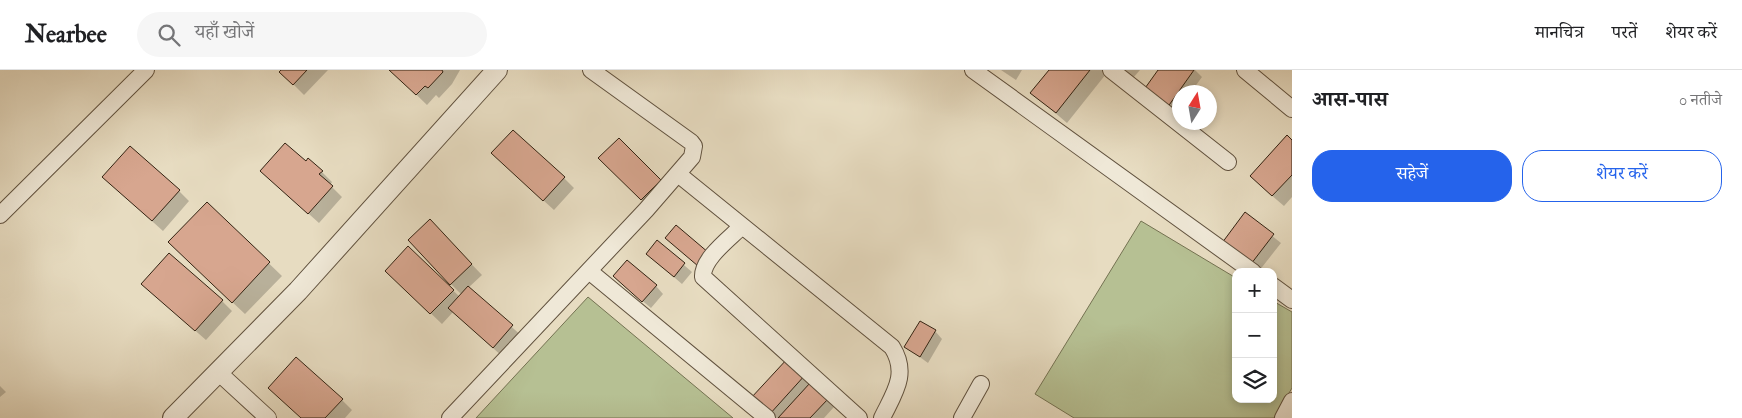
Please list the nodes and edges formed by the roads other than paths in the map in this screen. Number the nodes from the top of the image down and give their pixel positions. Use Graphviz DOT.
graph roads {
  1 [pos="146,70"];
  2 [pos="497,70"];
  3 [pos="591,70"];
  4 [pos="973,70"];
  5 [pos="1111,70"];
  6 [pos="1245,70"];
  7 [pos="1292,109"];
  8 [pos="1228,162"];
  9 [pos="678,174"];
  10 [pos="4,204"];
  11 [pos="741,227"];
  12 [pos="1247,268"];
  13 [pos="589,271"];
  14 [pos="1277,289"];
  15 [pos="1292,300"];
  16 [pos="218,372"];
  17 [pos="981,384"];
  18 [pos="1292,401"];
  19 [pos="173,418"];
  20 [pos="268,418"];
  21 [pos="450,418"];
  22 [pos="767,418"];
  23 [pos="859,418"];
  24 [pos="882,418"];
  25 [pos="962,418"];
  26 [pos="1283,418"];
  1 -- 10 [label="street"];
  2 -- 16 [label="street"];
  3 -- 9 [label="street"];
  4 -- 12 [label="street"];
  5 -- 8 [label="street"];
  6 -- 7 [label="street"];
  9 -- 11 [label="street"];
  9 -- 13 [label="street"];
  11 -- 23 [label="street"];
  11 -- 24 [label="street"];
  13 -- 21 [label="street"];
  13 -- 22 [label="street"];
  14 -- 15 [label="street"];
  16 -- 19 [label="street"];
  16 -- 20 [label="street"];
  17 -- 25 [label="street"];
  18 -- 26 [label="street"];
}
